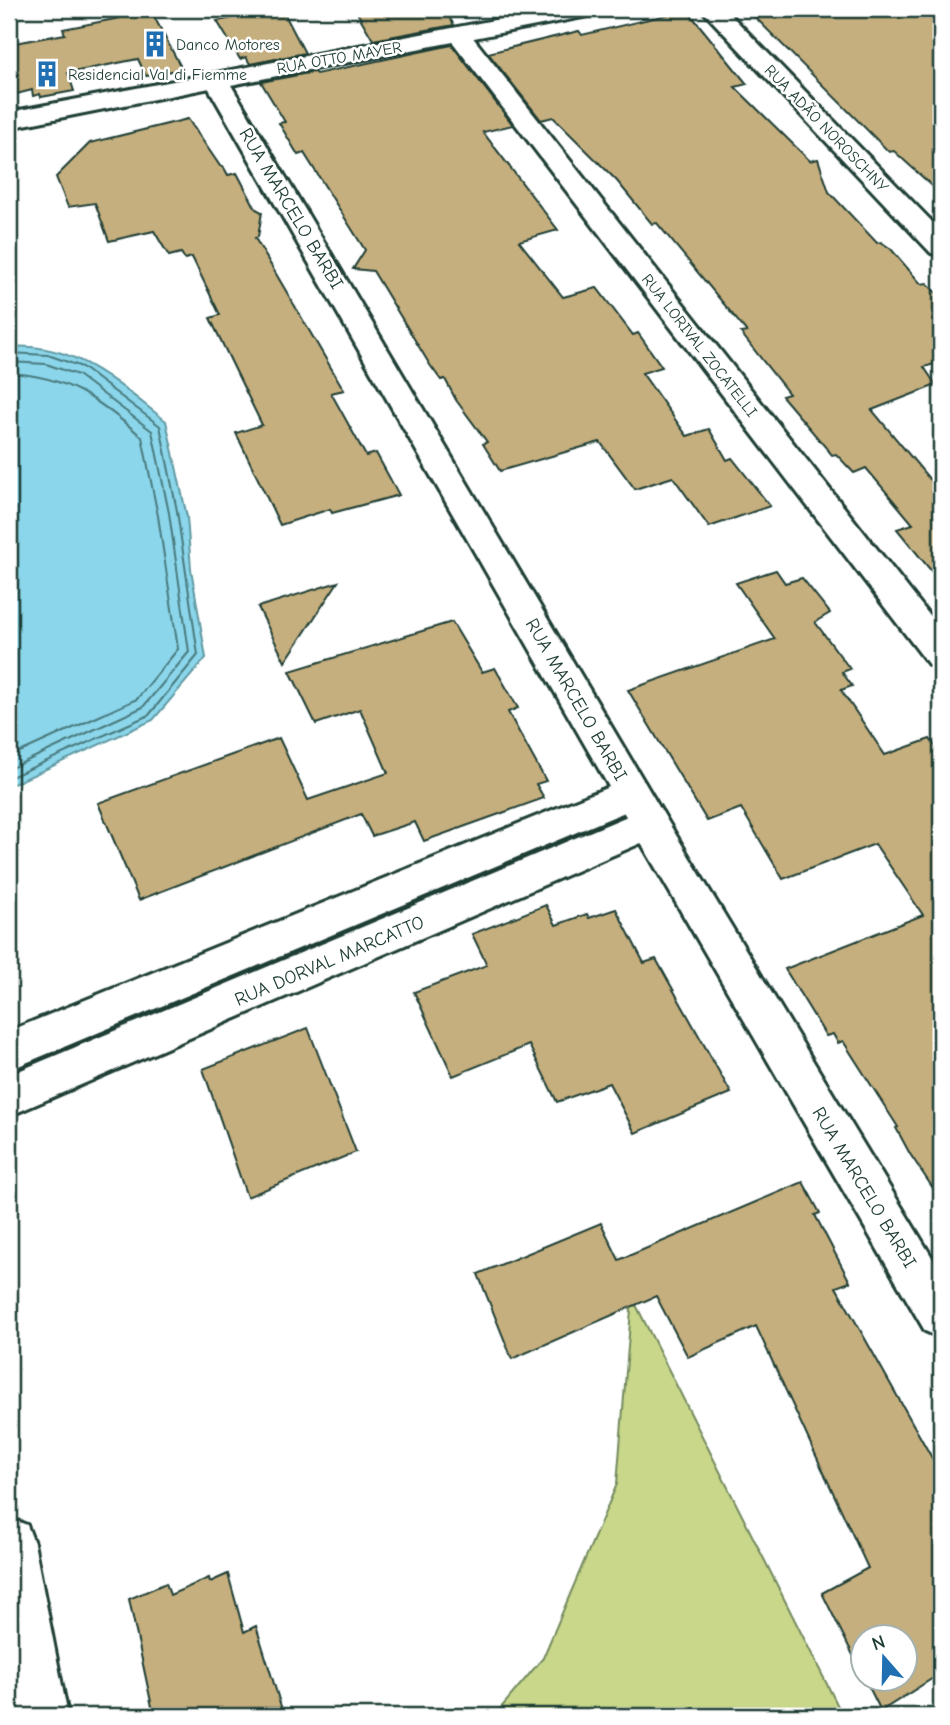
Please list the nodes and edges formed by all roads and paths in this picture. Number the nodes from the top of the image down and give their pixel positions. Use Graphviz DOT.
graph roads {
  1 [pos="588,9"];
  2 [pos="712,9"];
  3 [pos="459,35"];
  4 [pos="216,80"];
  5 [pos="9,120"];
  6 [pos="941,247"];
  7 [pos="941,655"];
  8 [pos="640,808"];
  9 [pos="9,1051"];
  10 [pos="9,1096"];
  11 [pos="941,1315"];
  12 [pos="9,1542"];
  13 [pos="41,1716"];
  1 -- 3 [label="street, RUA OTTO MAYER"];
  2 -- 6 [label="street, RUA ADÃO NOROSCHNY"];
  3 -- 4 [label="street, RUA OTTO MAYER"];
  3 -- 7 [label="street, RUA LORIVAL ZOCATELLI"];
  4 -- 5 [label="street, RUA OTTO MAYER"];
  4 -- 8 [label="street, RUA MARCELO BARBI"];
  8 -- 9 [label="street, RUA DORVAL MARCATTO"];
  8 -- 10 [label="street, RUA DORVAL MARCATTO"];
  8 -- 11 [label="street, RUA MARCELO BARBI"];
  12 -- 13 [label="street"];
}
